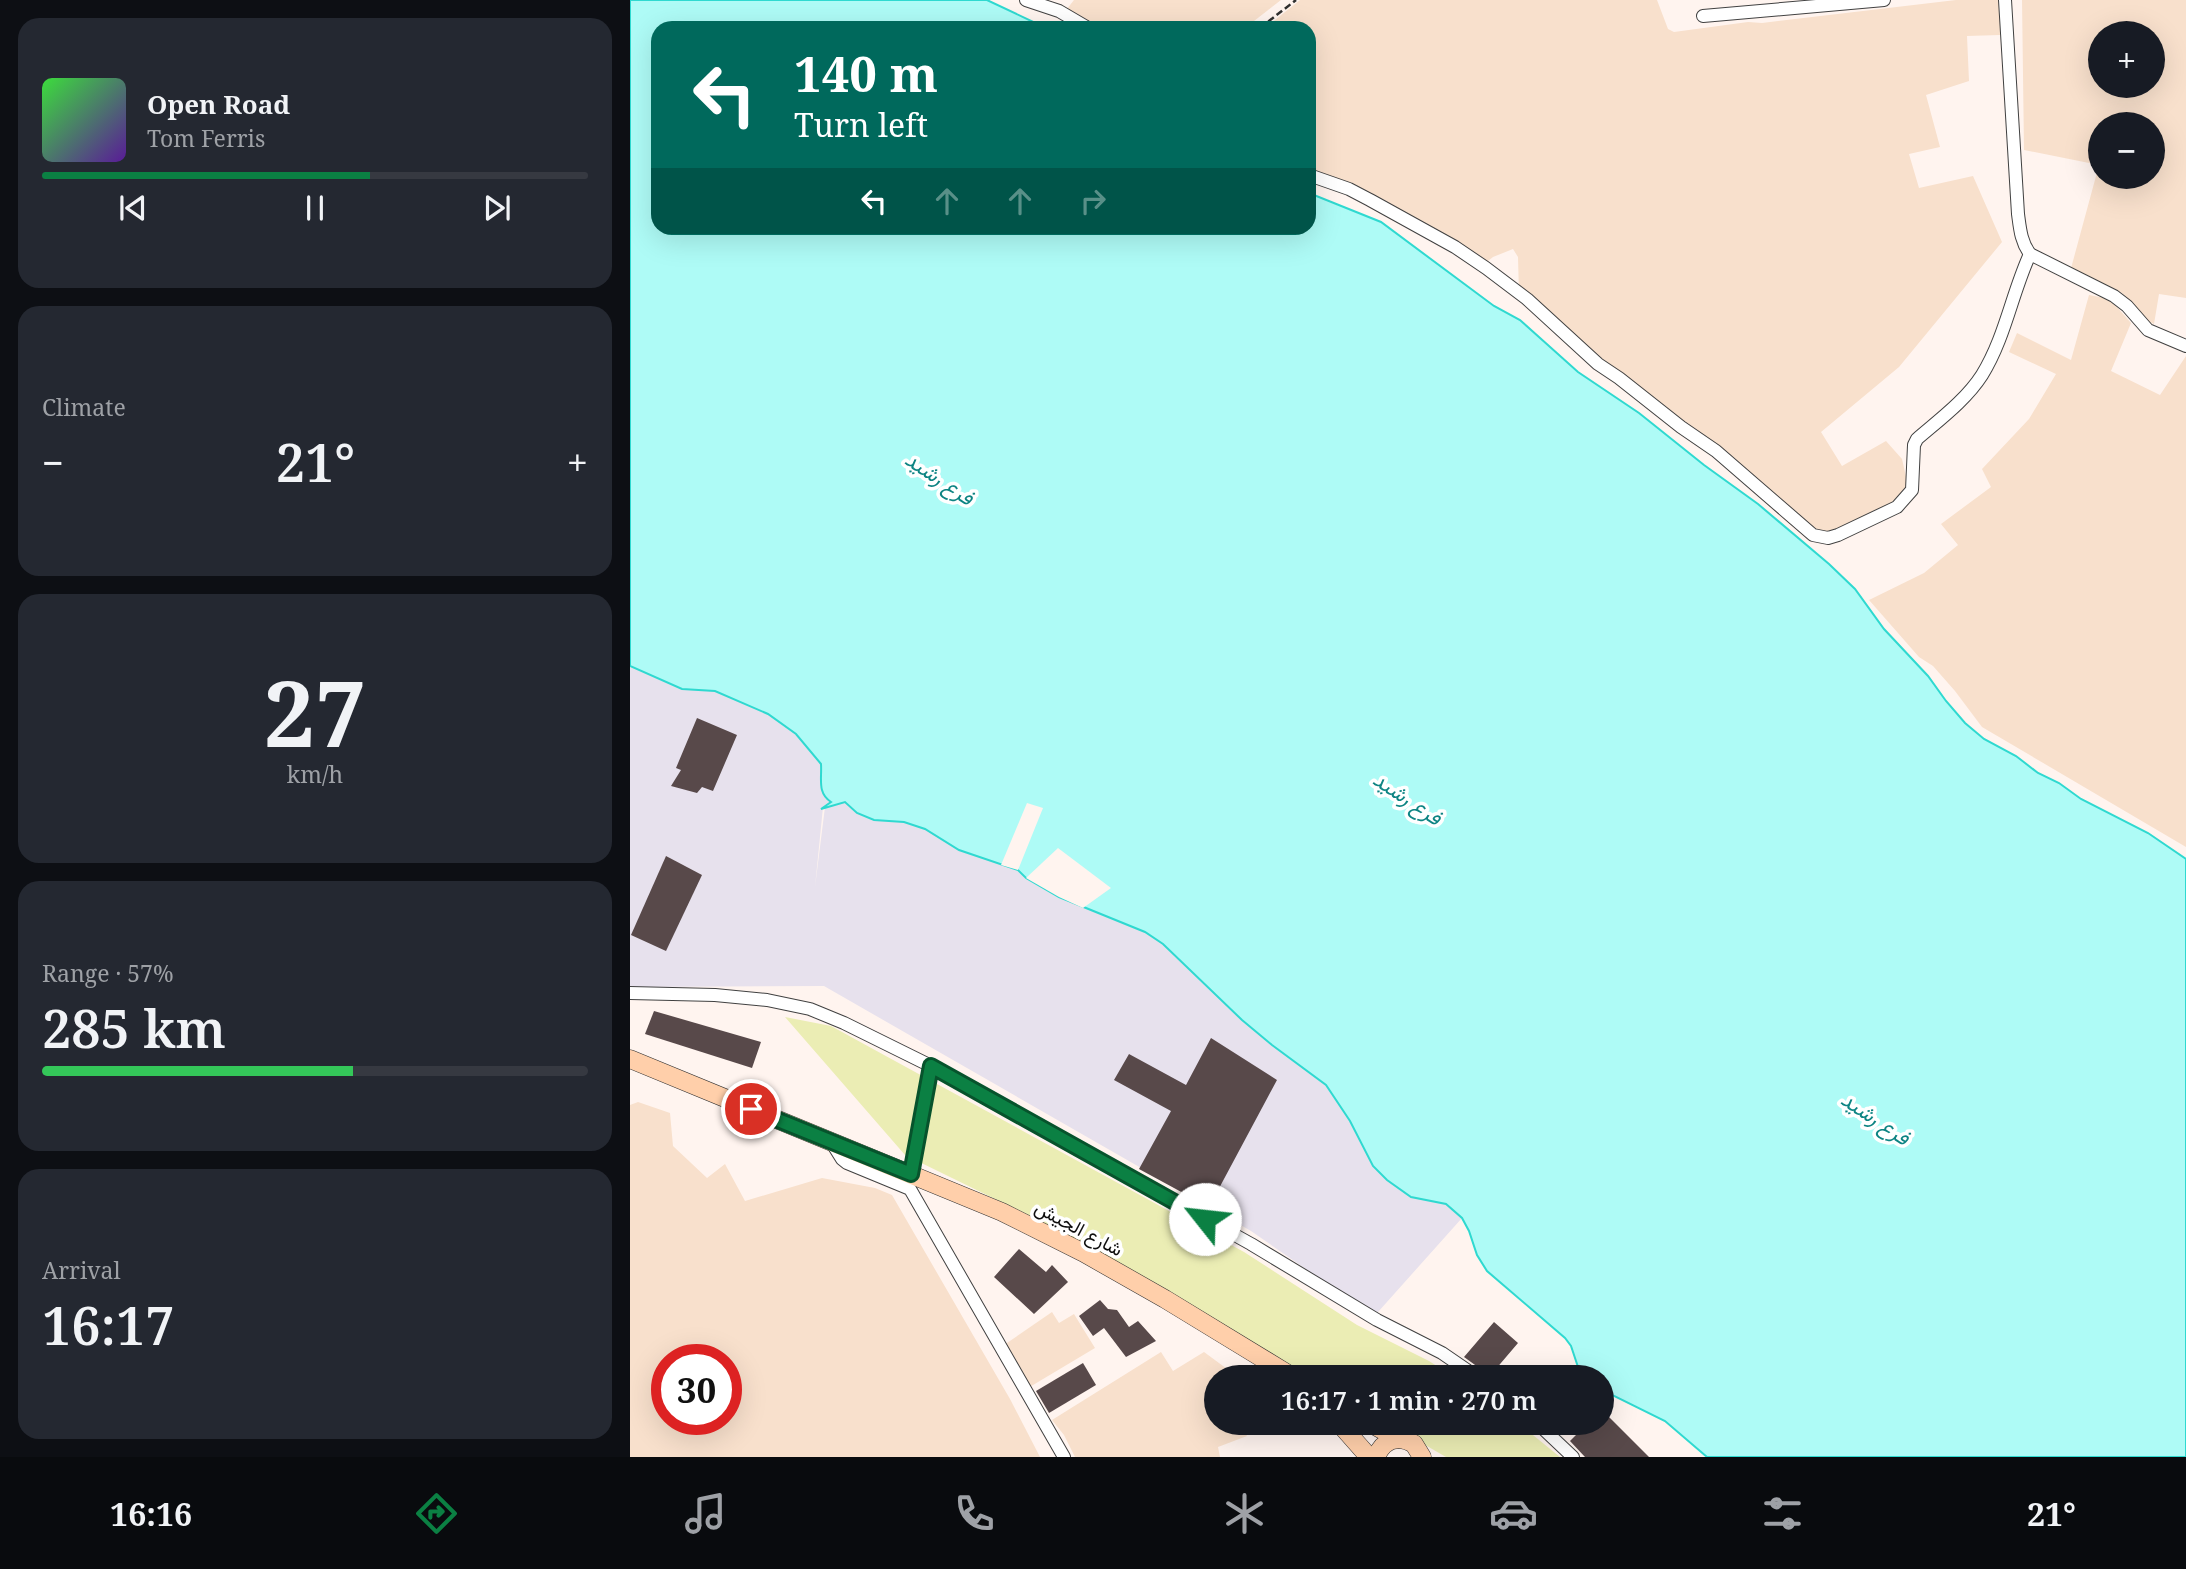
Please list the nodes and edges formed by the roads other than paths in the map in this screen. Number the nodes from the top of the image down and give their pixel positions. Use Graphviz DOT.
graph roads {
  1 [pos="1026,0"];
  2 [pos="1884,0"];
  3 [pos="2006,0"];
  4 [pos="1703,16"];
  5 [pos="1076,21"];
  6 [pos="1316,177"];
  7 [pos="2030,254"];
  8 [pos="2186,346"];
  9 [pos="630,992"];
  10 [pos="630,1059"];
  11 [pos="931,1066"];
  12 [pos="832,1143"];
  13 [pos="911,1174"];
  14 [pos="1273,1365"];
  15 [pos="1460,1365"];
  16 [pos="1350,1435"];
  17 [pos="1391,1435"];
  18 [pos="1550,1435"];
  19 [pos="1398,1439"];
  20 [pos="1424,1454"];
  21 [pos="1064,1457"];
  22 [pos="1369,1457"];
  23 [pos="1376,1457"];
  24 [pos="1573,1457"];
  1 -- 5 [label="street"];
  2 -- 4 [label="street"];
  3 -- 7 [label="street"];
  6 -- 7 [label="street"];
  7 -- 8 [label="street"];
  9 -- 11 [label="street"];
  10 -- 12 [label="main road, شارع الجيش"];
  11 -- 13 [label="lane"];
  11 -- 15 [label="street"];
  12 -- 13 [label="main road, شارع الجيش"];
  12 -- 21 [label="street"];
  13 -- 14 [label="main road, شارع الجيش"];
  16 -- 22 [label="main road"];
  17 -- 19 [label="main road"];
  18 -- 24 [label="street"];
  19 -- 20 [label="main road"];
  19 -- 23 [label="main road"];
}
